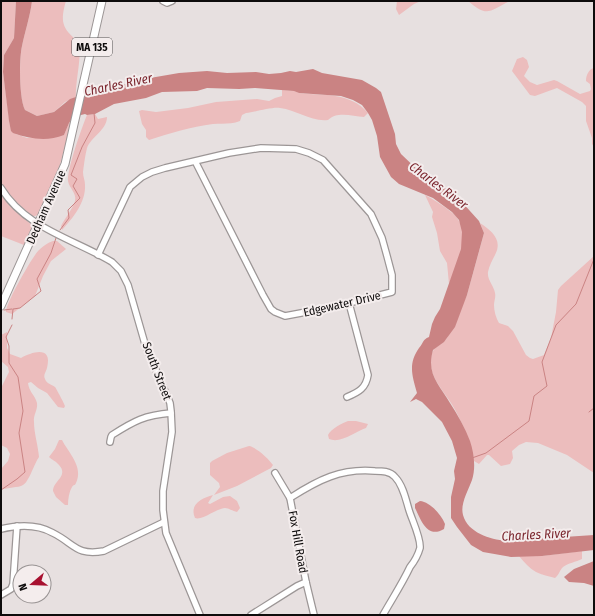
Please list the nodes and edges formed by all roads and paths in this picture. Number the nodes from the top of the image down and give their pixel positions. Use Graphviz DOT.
graph roads {
  1 [pos="102,1"];
  2 [pos="163,1"];
  3 [pos="172,1"];
  4 [pos="195,161"];
  5 [pos="1,188"];
  6 [pos="38,224"];
  7 [pos="98,254"];
  8 [pos="349,303"];
  9 [pos="1,306"];
  10 [pos="346,397"];
  11 [pos="172,413"];
  12 [pos="110,442"];
  13 [pos="275,473"];
  14 [pos="290,498"];
  15 [pos="164,522"];
  16 [pos="17,526"];
  17 [pos="1,529"];
  18 [pos="306,582"];
  19 [pos="1,595"];
  20 [pos="200,615"];
  21 [pos="251,615"];
  22 [pos="314,615"];
  23 [pos="383,615"];
  1 -- 6 [label="main road, Dedham Avenue / MA 135"];
  2 -- 3 [label="street"];
  4 -- 7 [label="street, Edgewater Drive"];
  4 -- 8 [label="street, Edgewater Drive"];
  4 -- 8 [label="street, Edgewater Drive"];
  5 -- 6 [label="street, South Street"];
  6 -- 7 [label="street, South Street"];
  6 -- 9 [label="main road, Dedham Avenue / MA 135"];
  7 -- 11 [label="street, South Street"];
  8 -- 10 [label="street"];
  11 -- 12 [label="street"];
  11 -- 15 [label="street, South Street"];
  13 -- 14 [label="street, Fox Hill Road"];
  14 -- 18 [label="street, Fox Hill Road"];
  14 -- 23 [label="street"];
  15 -- 16 [label="street"];
  15 -- 20 [label="street, South Street"];
  16 -- 17 [label="street"];
  16 -- 19 [label="street"];
  18 -- 21 [label="street"];
  18 -- 22 [label="street, Fox Hill Road"];
}
